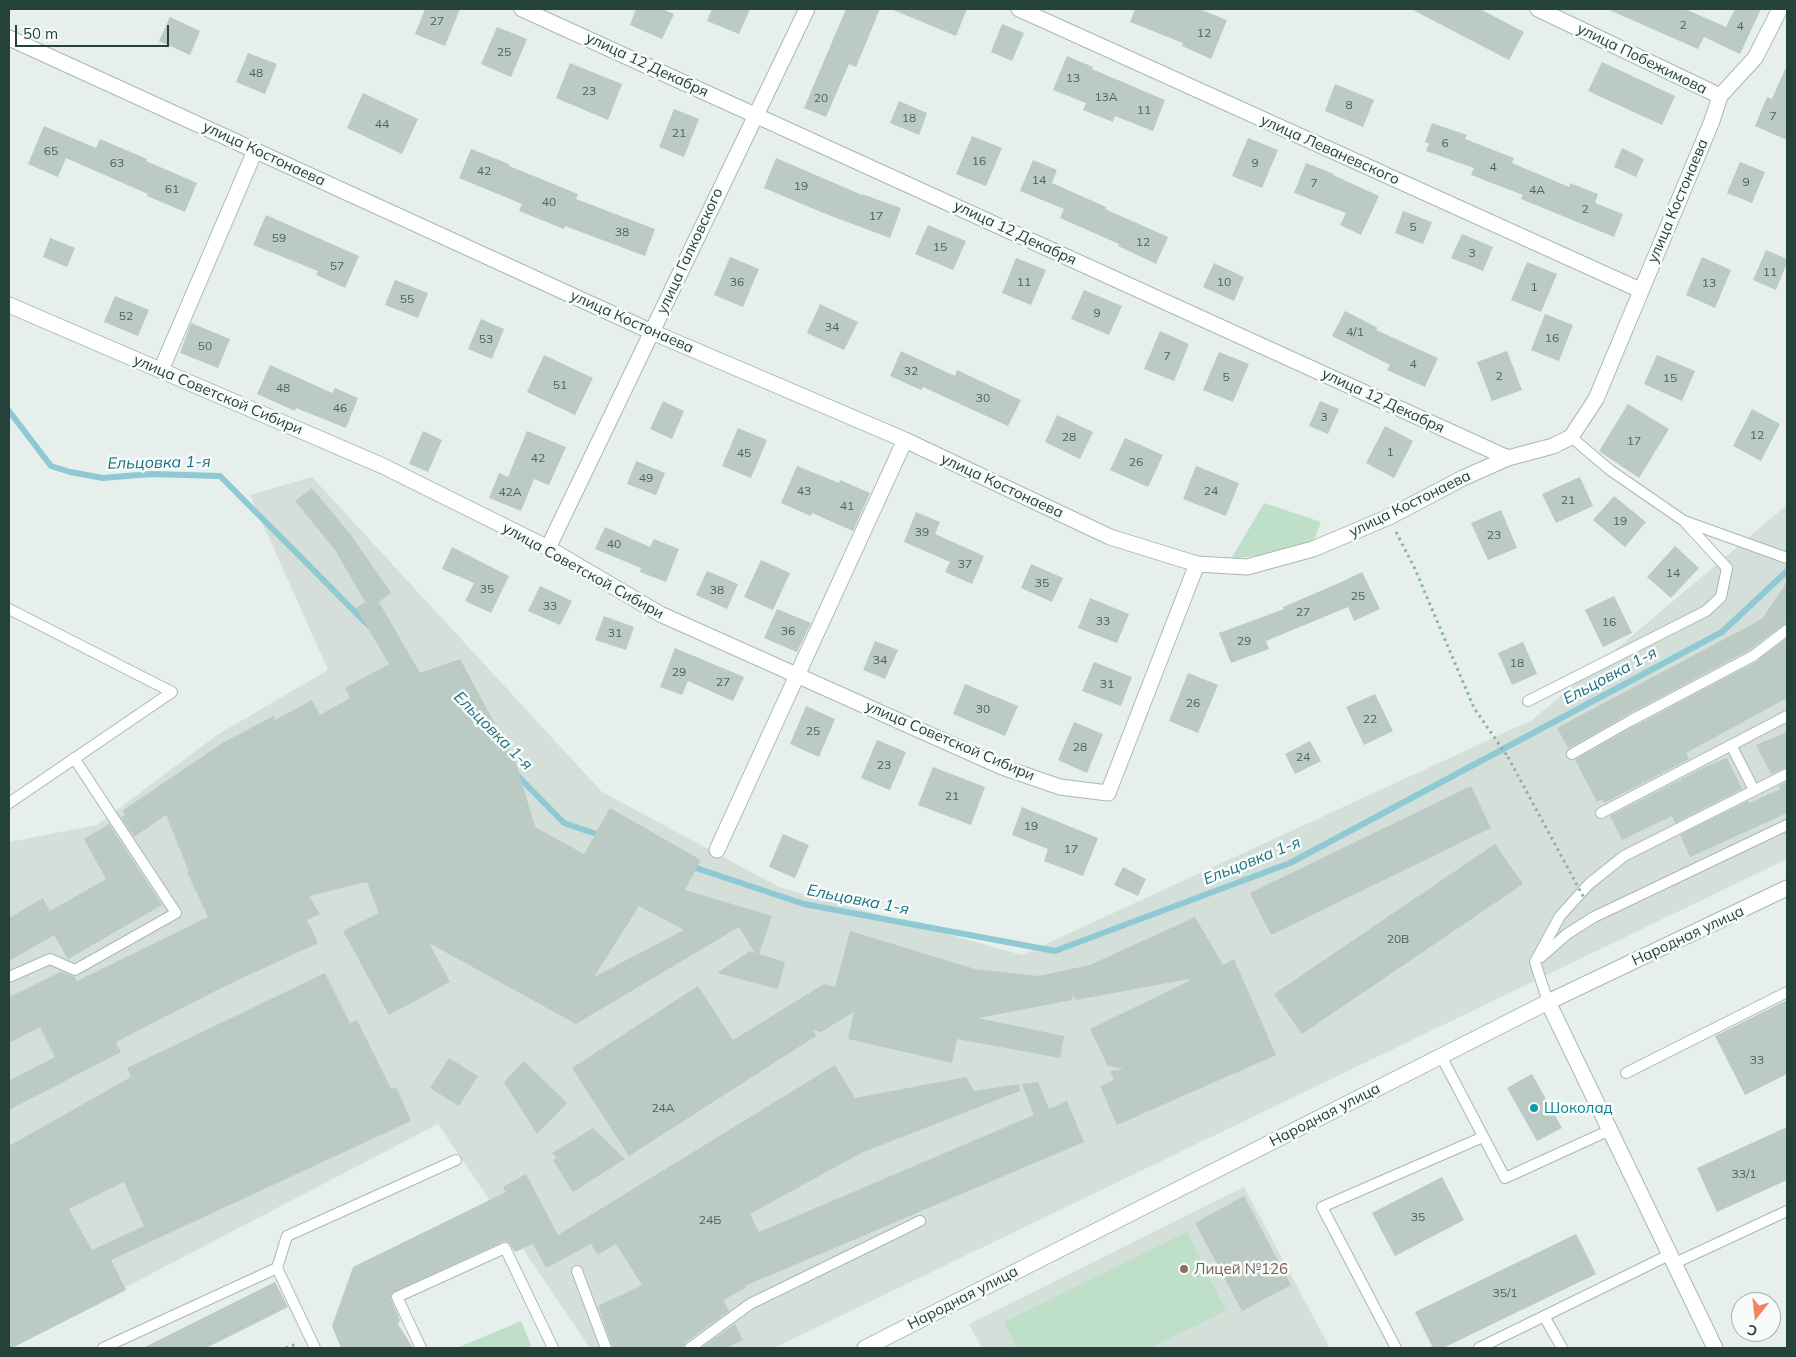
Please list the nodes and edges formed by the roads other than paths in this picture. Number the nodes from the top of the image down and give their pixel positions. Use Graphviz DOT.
graph roads {
  1 [pos="522,9"];
  2 [pos="806,9"];
  3 [pos="1019,9"];
  4 [pos="1538,9"];
  5 [pos="1780,9"];
  6 [pos="542,13"];
  7 [pos="9,38"];
  8 [pos="1720,96"];
  9 [pos="755,114"];
  10 [pos="255,150"];
  11 [pos="1640,290"];
  12 [pos="9,305"];
  13 [pos="652,332"];
  14 [pos="161,370"];
  15 [pos="1571,437"];
  16 [pos="905,440"];
  17 [pos="1508,458"];
  18 [pos="1684,521"];
  19 [pos="548,548"];
  20 [pos="1787,558"];
  21 [pos="1197,564"];
  22 [pos="9,609"];
  23 [pos="1787,630"];
  24 [pos="796,675"];
  25 [pos="1528,701"];
  26 [pos="1787,716"];
  27 [pos="1731,745"];
  28 [pos="1572,754"];
  29 [pos="74,758"];
  30 [pos="1787,774"];
  31 [pos="1754,790"];
  32 [pos="9,803"];
  33 [pos="1601,812"];
  34 [pos="1787,825"];
  35 [pos="717,850"];
  36 [pos="1787,888"];
  37 [pos="1535,962"];
  38 [pos="9,976"];
  39 [pos="1787,992"];
  40 [pos="1548,1002"];
  41 [pos="1441,1056"];
  42 [pos="1626,1073"];
  43 [pos="1610,1130"];
  44 [pos="1483,1137"];
  45 [pos="456,1160"];
  46 [pos="1787,1211"];
  47 [pos="920,1221"];
  48 [pos="1671,1260"];
  49 [pos="277,1268"];
  50 [pos="577,1271"];
  51 [pos="1544,1316"];
  52 [pos="102,1348"];
  53 [pos="315,1348"];
  54 [pos="421,1348"];
  55 [pos="554,1348"];
  56 [pos="606,1348"];
  57 [pos="690,1348"];
  58 [pos="865,1348"];
  59 [pos="1396,1348"];
  60 [pos="1479,1348"];
  61 [pos="1562,1348"];
  62 [pos="1715,1348"];
  1 -- 6 [label="street, улица 12 Декабря"];
  2 -- 9 [label="street, улица Галковского"];
  3 -- 11 [label="street, улица Леваневского"];
  4 -- 8 [label="street, улица Побежимова"];
  5 -- 8 [label="street, улица Костонаева"];
  6 -- 9 [label="street, улица 12 Декабря"];
  7 -- 10 [label="street, улица Костонаева"];
  8 -- 11 [label="street, улица Костонаева"];
  9 -- 13 [label="street, улица Галковского"];
  9 -- 17 [label="street, улица 12 Декабря"];
  10 -- 13 [label="street, улица Костонаева"];
  10 -- 14 [label="street"];
  11 -- 15 [label="street, улица Костонаева"];
  12 -- 14 [label="street, улица Советской Сибири"];
  13 -- 16 [label="street, улица Костонаева"];
  13 -- 19 [label="street, улица Галковского"];
  14 -- 19 [label="street, улица Советской Сибири"];
  15 -- 17 [label="street, улица Костонаева"];
  15 -- 18 [label="lane"];
  16 -- 21 [label="street, улица Костонаева"];
  16 -- 24 [label="street"];
  17 -- 21 [label="street, улица Костонаева"];
  18 -- 20 [label="lane"];
  18 -- 25 [label="lane"];
  19 -- 24 [label="street, улица Советской Сибири"];
  21 -- 24 [label="street, улица Советской Сибири"];
  22 -- 29 [label="lane"];
  23 -- 28 [label="lane"];
  24 -- 35 [label="street"];
  26 -- 27 [label="lane"];
  27 -- 31 [label="lane"];
  27 -- 33 [label="lane"];
  29 -- 32 [label="lane"];
  29 -- 38 [label="lane"];
  30 -- 31 [label="lane"];
  31 -- 37 [label="lane"];
  34 -- 37 [label="lane"];
  36 -- 40 [label="street, Народная улица"];
  37 -- 40 [label="lane"];
  39 -- 42 [label="lane"];
  40 -- 41 [label="street, Народная улица"];
  40 -- 43 [label="street"];
  41 -- 44 [label="lane"];
  41 -- 58 [label="street, Народная улица"];
  43 -- 44 [label="lane"];
  43 -- 48 [label="street"];
  44 -- 59 [label="lane"];
  45 -- 49 [label="lane"];
  46 -- 48 [label="lane"];
  47 -- 57 [label="lane"];
  48 -- 51 [label="lane"];
  48 -- 62 [label="street"];
  49 -- 52 [label="lane"];
  49 -- 53 [label="lane"];
  50 -- 56 [label="lane"];
  51 -- 60 [label="lane"];
  51 -- 61 [label="lane"];
  54 -- 55 [label="lane"];
}
